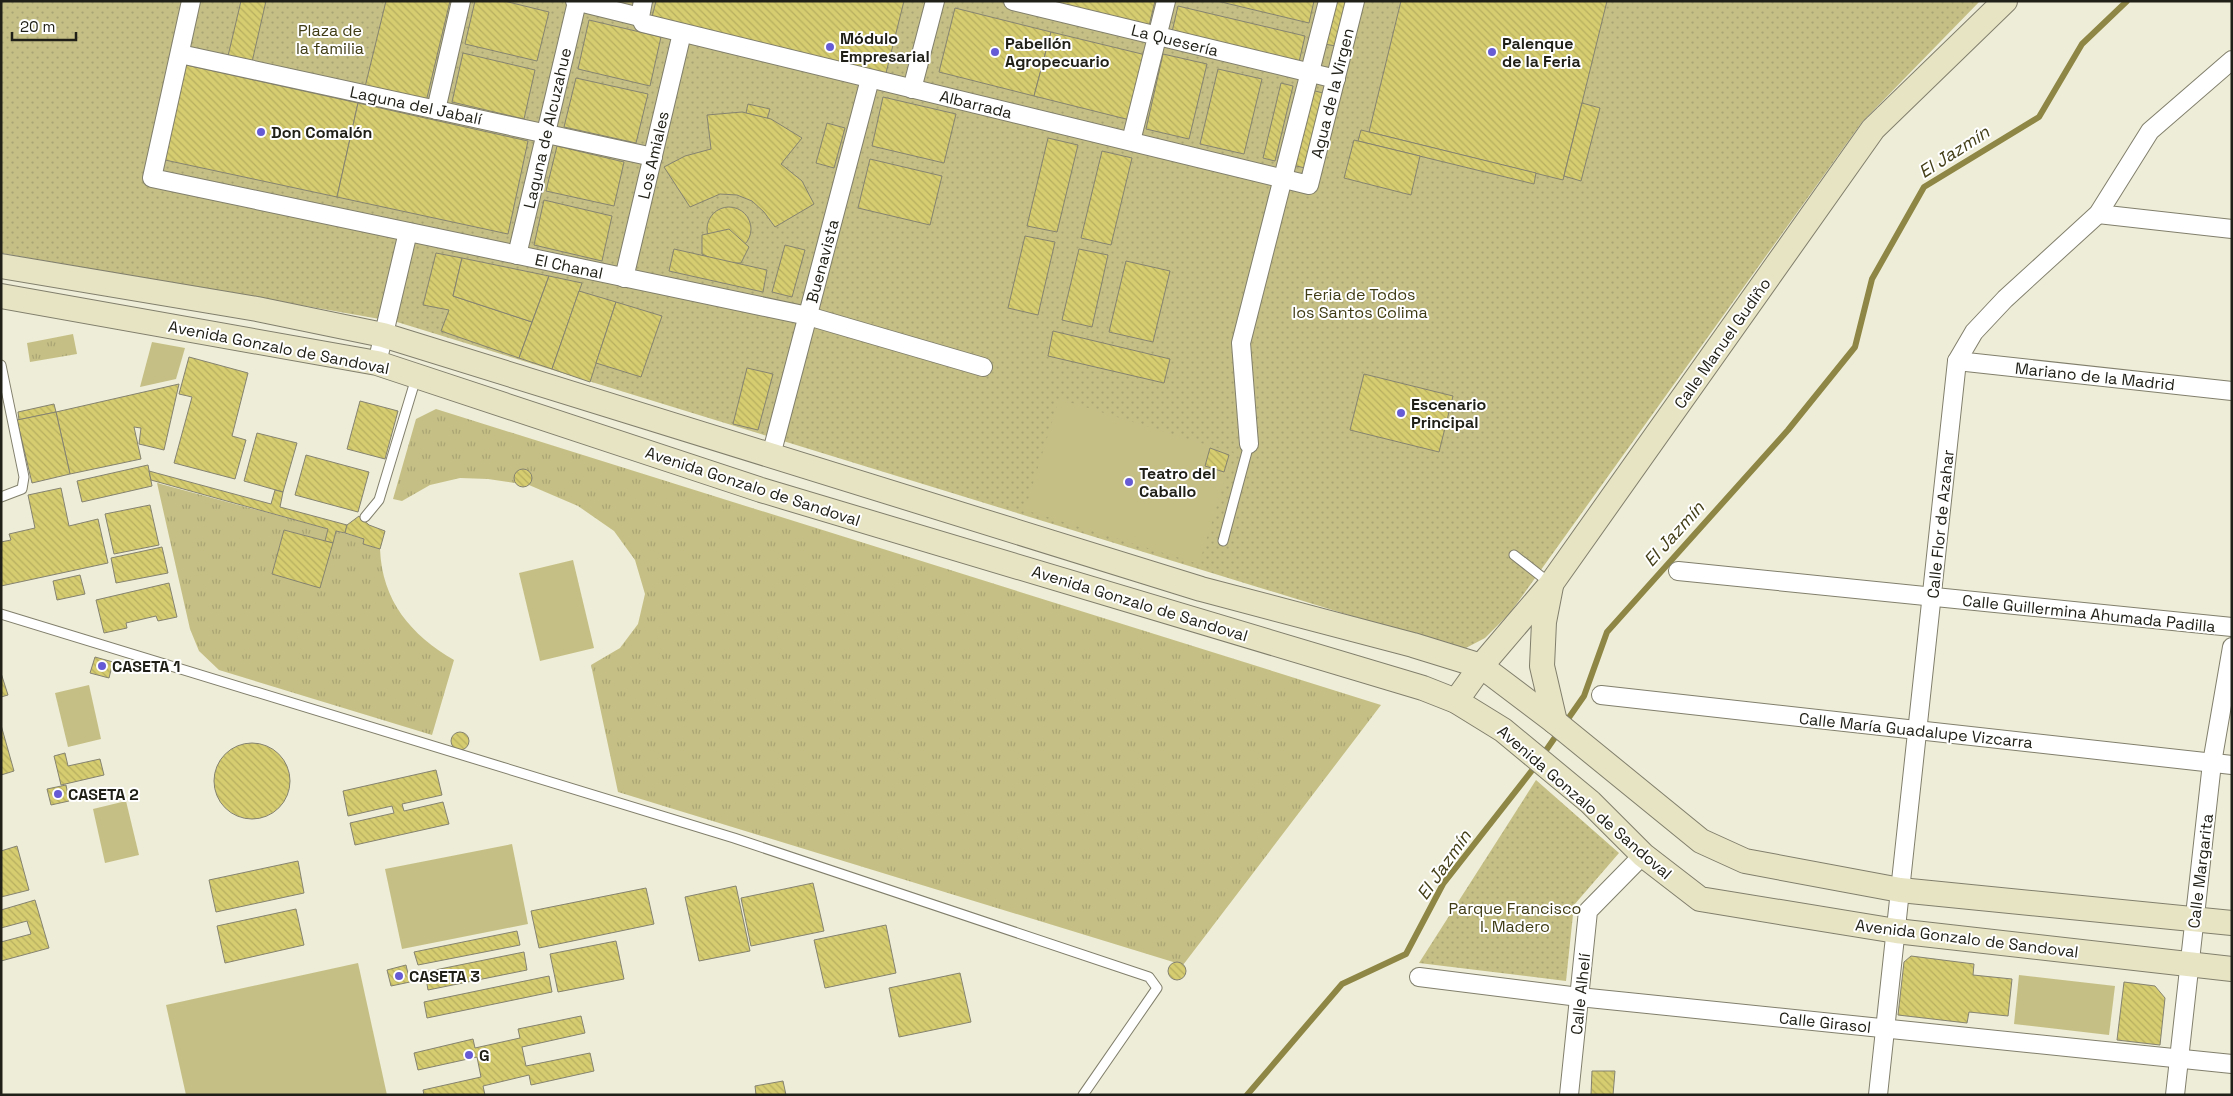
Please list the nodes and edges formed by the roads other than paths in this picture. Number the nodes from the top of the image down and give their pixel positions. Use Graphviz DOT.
graph roads {
  1 [pos="192,1"];
  2 [pos="461,1"];
  3 [pos="935,1"];
  4 [pos="1013,1"];
  5 [pos="1166,1"];
  6 [pos="1328,1"];
  7 [pos="1355,1"];
  8 [pos="2005,1"];
  9 [pos="576,2"];
  10 [pos="642,14"];
  11 [pos="682,33"];
  12 [pos="1157,36"];
  13 [pos="180,54"];
  14 [pos="2232,60"];
  15 [pos="1310,72"];
  16 [pos="1336,78"];
  17 [pos="870,79"];
  18 [pos="912,89"];
  19 [pos="436,110"];
  20 [pos="546,134"];
  21 [pos="1131,142"];
  22 [pos="653,157"];
  23 [pos="1283,179"];
  24 [pos="1309,185"];
  25 [pos="2098,214"];
  26 [pos="2232,229"];
  27 [pos="408,232"];
  28 [pos="517,255"];
  29 [pos="1,266"];
  30 [pos="624,278"];
  31 [pos="1,296"];
  32 [pos="808,316"];
  33 [pos="384,335"];
  34 [pos="1958,361"];
  35 [pos="377,363"];
  36 [pos="1,365"];
  37 [pos="983,367"];
  38 [pos="416,376"];
  39 [pos="2232,391"];
  40 [pos="774,444"];
  41 [pos="1249,444"];
  42 [pos="1,497"];
  43 [pos="364,517"];
  44 [pos="1223,541"];
  45 [pos="1514,555"];
  46 [pos="1678,571"];
  47 [pos="1551,584"];
  48 [pos="1932,597"];
  49 [pos="1,614"];
  50 [pos="2232,627"];
  51 [pos="2232,647"];
  52 [pos="1481,666"];
  53 [pos="1601,695"];
  54 [pos="1456,700"];
  55 [pos="1562,727"];
  56 [pos="1918,730"];
  57 [pos="2212,763"];
  58 [pos="2232,765"];
  59 [pos="1643,855"];
  60 [pos="1900,890"];
  61 [pos="2194,918"];
  62 [pos="2232,923"];
  63 [pos="1896,931"];
  64 [pos="2189,964"];
  65 [pos="2232,969"];
  66 [pos="1419,977"];
  67 [pos="1579,997"];
  68 [pos="1886,1028"];
  69 [pos="2179,1059"];
  70 [pos="2232,1064"];
  71 [pos="1083,1095"];
  72 [pos="1569,1095"];
  73 [pos="1878,1095"];
  74 [pos="2175,1095"];
  1 -- 13 [label="street"];
  2 -- 19 [label="street"];
  3 -- 18 [label="street"];
  4 -- 12 [label="street, La Quesería"];
  5 -- 12 [label="street"];
  6 -- 15 [label="street, Agua de la Virgen"];
  7 -- 16 [label="street, Agua de la Virgen"];
  8 -- 47 [label="main road, Calle Manuel Gudiño"];
  9 -- 10 [label="street, Albarrada"];
  9 -- 20 [label="street, Laguna de Alcuzahue"];
  10 -- 11 [label="street, Albarrada"];
  11 -- 17 [label="street, Albarrada"];
  11 -- 22 [label="street, Los Amiales"];
  12 -- 15 [label="street, La Quesería"];
  12 -- 21 [label="street"];
  13 -- 19 [label="street, Laguna del Jabalí"];
  13 -- 27 [label="street, El Chanal"];
  14 -- 25 [label="street, Calle Flor de Azahar"];
  15 -- 16 [label="street, La Quesería"];
  15 -- 23 [label="street, Agua de la Virgen"];
  16 -- 24 [label="street, Agua de la Virgen"];
  17 -- 18 [label="street, Albarrada"];
  17 -- 32 [label="street, Buenavista"];
  18 -- 21 [label="street, Albarrada"];
  19 -- 20 [label="street, Laguna del Jabalí"];
  20 -- 22 [label="street, Laguna del Jabalí"];
  20 -- 28 [label="street, Laguna de Alcuzahue"];
  21 -- 23 [label="street, Albarrada"];
  22 -- 30 [label="street, Los Amiales"];
  23 -- 24 [label="street, Albarrada"];
  23 -- 41 [label="street, Agua de la Virgen"];
  25 -- 26 [label="street"];
  25 -- 34 [label="street, Calle Flor de Azahar"];
  27 -- 28 [label="street, El Chanal"];
  27 -- 33 [label="street"];
  28 -- 30 [label="street, El Chanal"];
  29 -- 33 [label="main road, Avenida Gonzalo de Sandoval"];
  30 -- 32 [label="street, El Chanal"];
  31 -- 35 [label="main road, Avenida Gonzalo de Sandoval"];
  32 -- 37 [label="street, El Chanal"];
  32 -- 40 [label="street, Buenavista"];
  33 -- 35 [label="street"];
  33 -- 52 [label="main road, Avenida Gonzalo de Sandoval"];
  34 -- 39 [label="street, Mariano de la Madrid"];
  34 -- 48 [label="street, Calle Flor de Azahar"];
  35 -- 38 [label="main road, Avenida Gonzalo de Sandoval"];
  36 -- 42 [label="lane"];
  38 -- 43 [label="lane"];
  38 -- 54 [label="main road, Avenida Gonzalo de Sandoval"];
  41 -- 44 [label="lane"];
  45 -- 47 [label="lane"];
  46 -- 48 [label="street, Calle Guillermina Ahumada Padilla"];
  47 -- 52 [label="main road, Calle Manuel Gudiño"];
  47 -- 55 [label="main road"];
  48 -- 50 [label="street, Calle Guillermina Ahumada Padilla"];
  48 -- 56 [label="street, Calle Flor de Azahar"];
  49 -- 71 [label="lane"];
  51 -- 57 [label="street, Calle Margarita"];
  52 -- 54 [label="main road, Calle Manuel Gudiño"];
  52 -- 55 [label="main road, Avenida Gonzalo de Sandoval"];
  53 -- 56 [label="street, Calle María Guadalupe Vizcarra"];
  54 -- 59 [label="main road, Avenida Gonzalo de Sandoval"];
  55 -- 60 [label="main road, Avenida Gonzalo de Sandoval"];
  56 -- 57 [label="street, Calle María Guadalupe Vizcarra"];
  56 -- 60 [label="street, Calle Flor de Azahar"];
  57 -- 58 [label="street, Calle María Guadalupe Vizcarra"];
  57 -- 61 [label="street, Calle Margarita"];
  59 -- 63 [label="main road, Avenida Gonzalo de Sandoval"];
  59 -- 67 [label="street, Calle Alhelí"];
  60 -- 61 [label="main road, Avenida Gonzalo de Sandoval"];
  60 -- 63 [label="street, Calle Flor de Azahar"];
  61 -- 62 [label="main road, Avenida Gonzalo de Sandoval"];
  61 -- 64 [label="street, Calle Margarita"];
  63 -- 64 [label="main road, Avenida Gonzalo de Sandoval"];
  63 -- 68 [label="street, Calle Flor de Azahar"];
  64 -- 65 [label="main road, Avenida Gonzalo de Sandoval"];
  64 -- 69 [label="street, Calle Margarita"];
  66 -- 67 [label="street, Calle Girasol"];
  67 -- 68 [label="street, Calle Girasol"];
  67 -- 72 [label="street, Calle Alhelí"];
  68 -- 69 [label="street, Calle Girasol"];
  68 -- 73 [label="street, Calle Flor de Azahar"];
  69 -- 70 [label="street, Calle Girasol"];
  69 -- 74 [label="street, Calle Margarita"];
}
